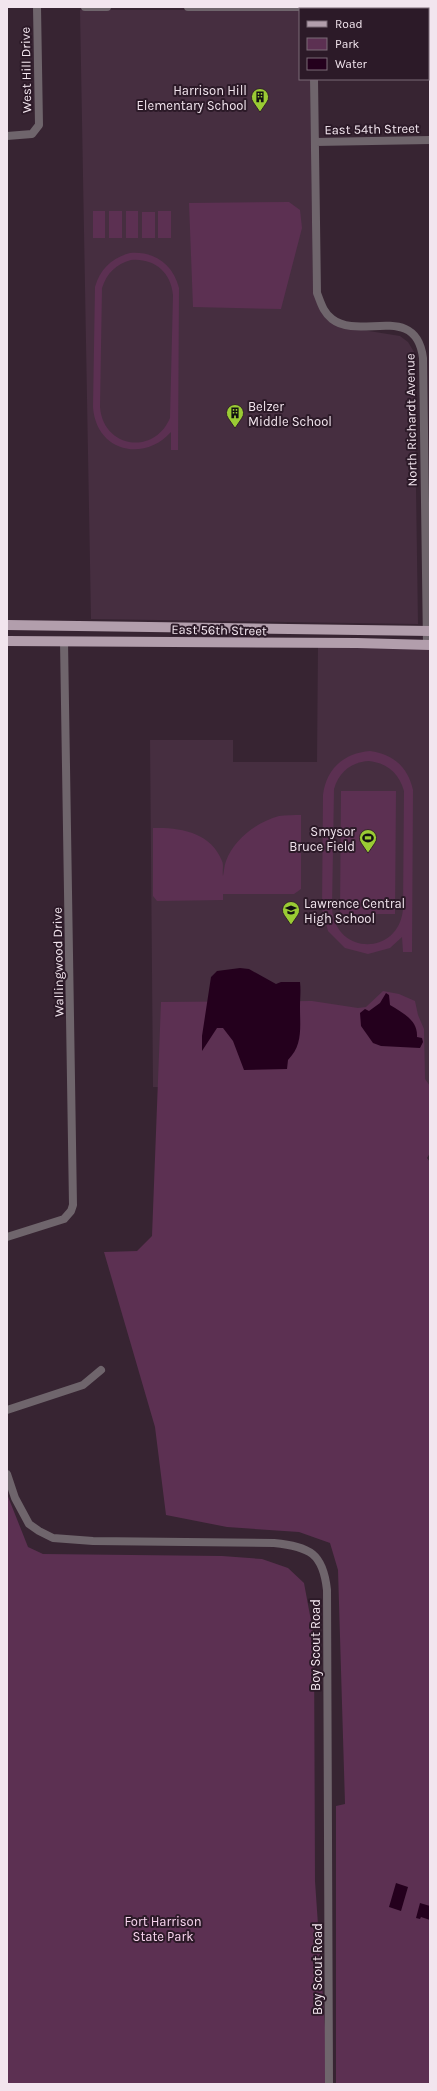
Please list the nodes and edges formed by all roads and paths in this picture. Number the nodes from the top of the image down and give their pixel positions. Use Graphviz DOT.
graph roads {
  1 [pos="37,7"];
  2 [pos="84,7"];
  3 [pos="107,7"];
  4 [pos="188,7"];
  5 [pos="344,7"];
  6 [pos="312,8"];
  7 [pos="314,80"];
  8 [pos="7,136"];
  9 [pos="430,140"];
  10 [pos="315,142"];
  11 [pos="7,625"];
  12 [pos="181,628"];
  13 [pos="428,630"];
  14 [pos="7,641"];
  15 [pos="64,642"];
  16 [pos="181,643"];
  17 [pos="429,646"];
  18 [pos="7,1237"];
  19 [pos="101,1370"];
  20 [pos="7,1410"];
  21 [pos="7,1474"];
  22 [pos="329,2084"];
  1 -- 8 [label="street, West Hill Drive"];
  2 -- 3 [label="street"];
  4 -- 6 [label="street"];
  5 -- 6 [label="street"];
  7 -- 10 [label="street, North Richardt Avenue"];
  9 -- 10 [label="street, East 54th Street"];
  10 -- 13 [label="street, North Richardt Avenue"];
  11 -- 12 [label="main road, East 56th Street"];
  12 -- 13 [label="main road, East 56th Street"];
  12 -- 16 [label="street"];
  13 -- 17 [label="street, North Richardt Avenue"];
  14 -- 15 [label="main road, East 56th Street"];
  15 -- 16 [label="main road, East 56th Street"];
  15 -- 18 [label="street, Wallingwood Drive"];
  16 -- 17 [label="main road, East 56th Street"];
  19 -- 20 [label="street"];
  21 -- 22 [label="street, Boy Scout Road"];
}
